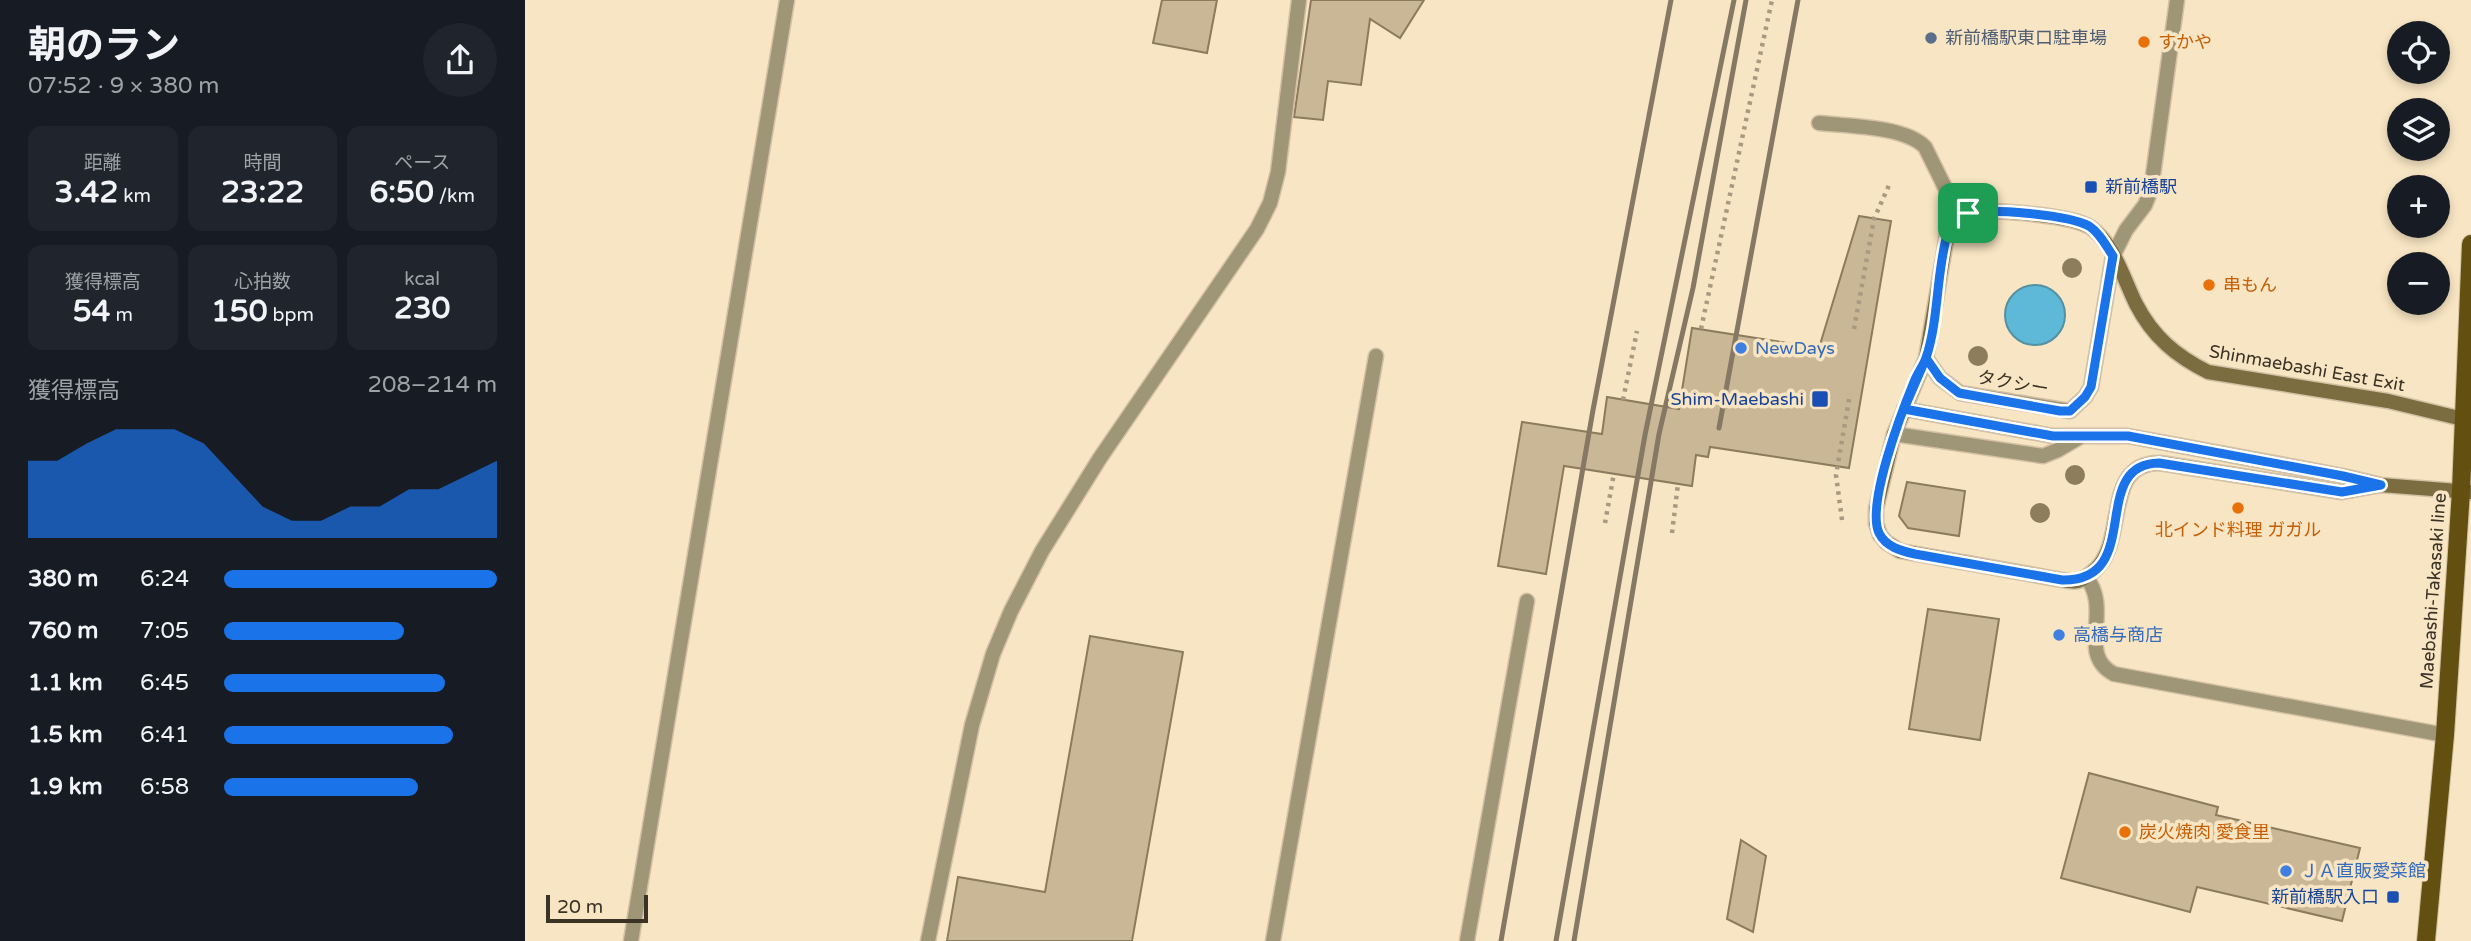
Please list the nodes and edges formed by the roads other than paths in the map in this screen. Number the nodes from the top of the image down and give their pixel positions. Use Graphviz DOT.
graph roads {
  1 [pos="787,0"];
  2 [pos="1299,0"];
  3 [pos="2177,0"];
  4 [pos="1819,122"];
  5 [pos="1960,218"];
  6 [pos="2471,244"];
  7 [pos="2113,256"];
  8 [pos="1376,356"];
  9 [pos="1926,358"];
  10 [pos="1904,409"];
  11 [pos="2467,420"];
  12 [pos="1894,434"];
  13 [pos="2080,437"];
  14 [pos="2381,485"];
  15 [pos="2466,491"];
  16 [pos="2086,577"];
  17 [pos="1527,601"];
  18 [pos="2445,735"];
  19 [pos="631,941"];
  20 [pos="928,941"];
  21 [pos="1273,941"];
  22 [pos="1467,941"];
  23 [pos="2426,941"];
  1 -- 19 [label="street"];
  2 -- 20 [label="street"];
  3 -- 7 [label="street"];
  4 -- 5 [label="street"];
  5 -- 7 [label="main road, Shinmaebashi East Exit"];
  5 -- 9 [label="main road"];
  6 -- 11 [label="main road, Maebashi-Takasaki line"];
  7 -- 9 [label="street, タクシー"];
  7 -- 11 [label="main road, Shinmaebashi East Exit"];
  8 -- 21 [label="street"];
  9 -- 10 [label="main road"];
  10 -- 12 [label="main road"];
  10 -- 13 [label="main road"];
  11 -- 15 [label="main road, Maebashi-Takasaki line"];
  12 -- 13 [label="street"];
  12 -- 16 [label="main road"];
  13 -- 14 [label="main road"];
  14 -- 15 [label="main road"];
  14 -- 16 [label="main road"];
  15 -- 18 [label="main road, Maebashi-Takasaki line"];
  16 -- 18 [label="street"];
  17 -- 22 [label="street"];
  18 -- 23 [label="main road, Maebashi-Takasaki line"];
}
